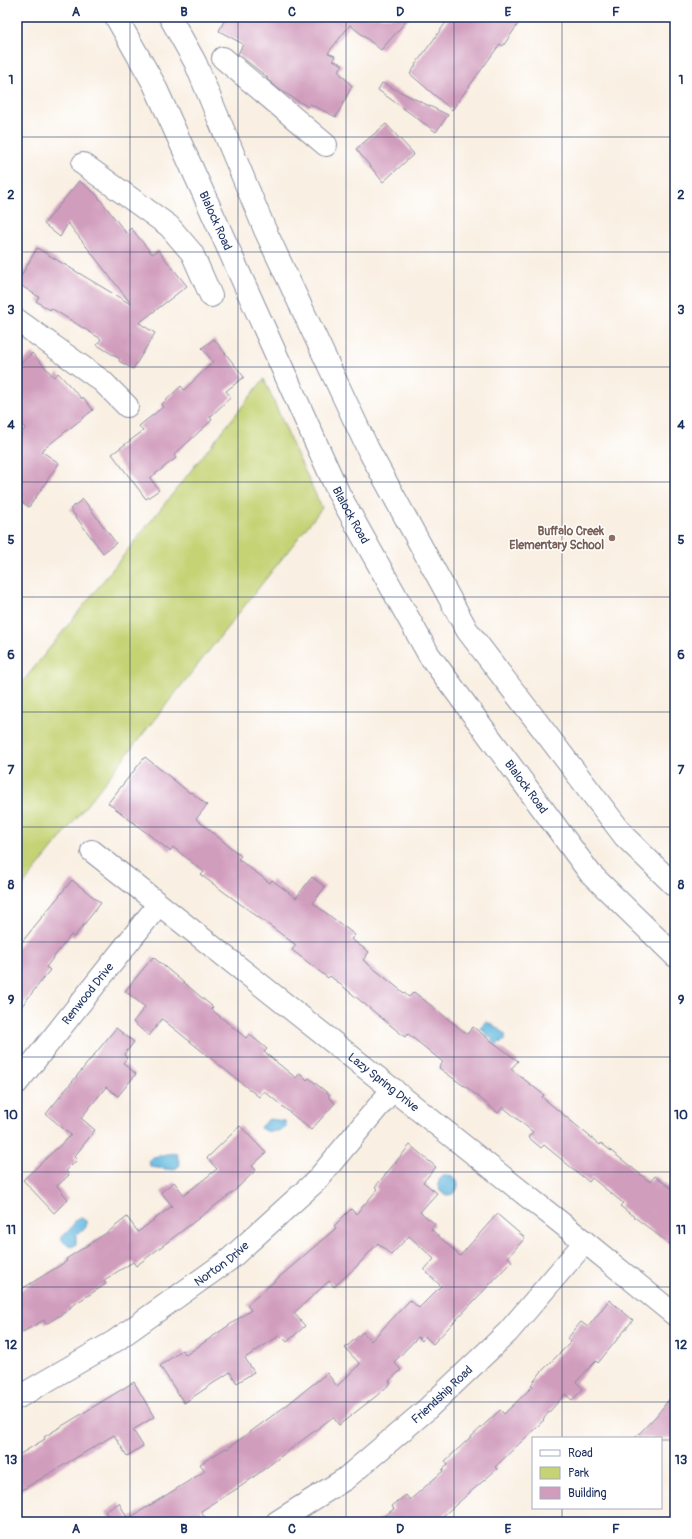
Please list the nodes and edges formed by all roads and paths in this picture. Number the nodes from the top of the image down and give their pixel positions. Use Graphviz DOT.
graph roads {
  1 [pos="116,17"];
  2 [pos="170,17"];
  3 [pos="223,58"];
  4 [pos="326,145"];
  5 [pos="83,164"];
  6 [pos="212,296"];
  7 [pos="17,320"];
  8 [pos="127,406"];
  9 [pos="92,851"];
  10 [pos="675,886"];
  11 [pos="158,905"];
  12 [pos="675,956"];
  13 [pos="17,1083"];
  14 [pos="393,1089"];
  15 [pos="585,1242"];
  16 [pos="675,1315"];
  17 [pos="17,1398"];
  18 [pos="277,1522"];
  1 -- 12 [label="main road, Blalock Road"];
  2 -- 10 [label="main road"];
  3 -- 4 [label="main road"];
  5 -- 6 [label="main road"];
  7 -- 8 [label="main road"];
  9 -- 11 [label="main road, Lazy Spring Drive"];
  11 -- 13 [label="main road, Renwood Drive"];
  11 -- 14 [label="main road, Lazy Spring Drive"];
  14 -- 15 [label="main road, Lazy Spring Drive"];
  14 -- 17 [label="main road, Norton Drive"];
  15 -- 16 [label="main road, Lazy Spring Drive"];
  15 -- 18 [label="main road, Friendship Road"];
}
